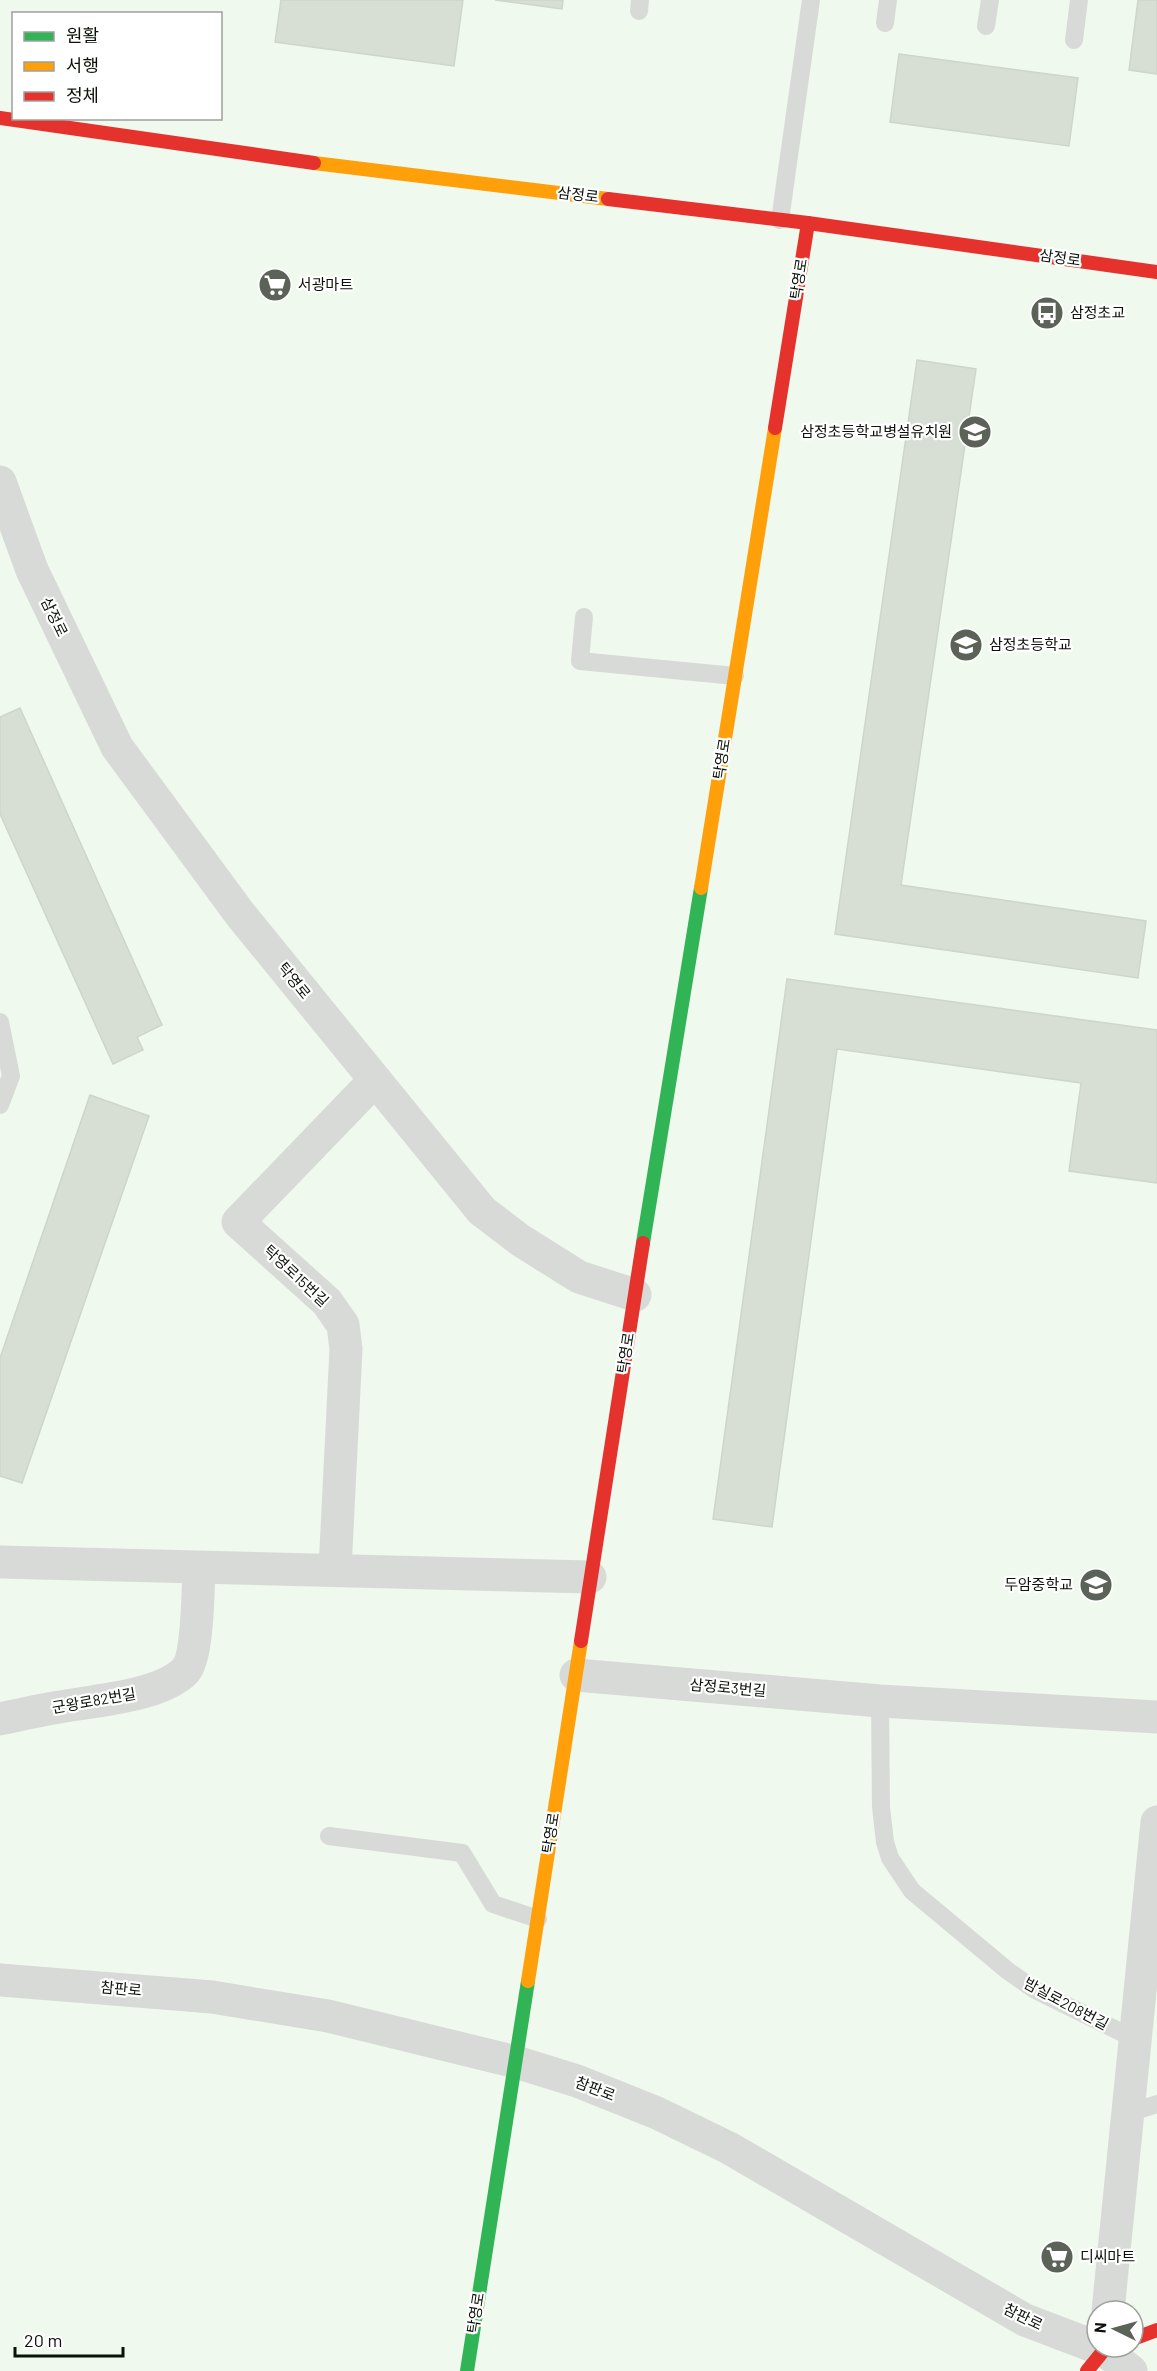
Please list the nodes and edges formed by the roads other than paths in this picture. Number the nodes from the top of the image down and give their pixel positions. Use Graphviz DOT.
graph roads {
  1 [pos="811,0"];
  2 [pos="888,0"];
  3 [pos="990,0"];
  4 [pos="1078,0"];
  5 [pos="885,23"];
  6 [pos="986,26"];
  7 [pos="1074,40"];
  8 [pos="13,120"];
  9 [pos="780,220"];
  10 [pos="808,223"];
  11 [pos="1157,272"];
  12 [pos="0,482"];
  13 [pos="584,617"];
  14 [pos="735,676"];
  15 [pos="117,747"];
  16 [pos="0,1022"];
  17 [pos="375,1080"];
  18 [pos="0,1106"];
  19 [pos="635,1294"];
  20 [pos="0,1562"];
  21 [pos="199,1568"];
  22 [pos="335,1570"];
  23 [pos="590,1577"];
  24 [pos="576,1675"];
  25 [pos="880,1701"];
  26 [pos="1157,1717"];
  27 [pos="0,1719"];
  28 [pos="1157,1822"];
  29 [pos="329,1836"];
  30 [pos="538,1919"];
  31 [pos="0,1980"];
  32 [pos="1135,2039"];
  33 [pos="516,2062"];
  34 [pos="1142,2108"];
  35 [pos="1110,2299"];
  36 [pos="1085,2342"];
  37 [pos="1117,2359"];
  38 [pos="467,2371"];
  39 [pos="1131,2371"];
  1 -- 9 [label="lane"];
  2 -- 5 [label="lane"];
  3 -- 6 [label="lane"];
  4 -- 7 [label="lane"];
  8 -- 9 [label="street, 삼정로"];
  9 -- 10 [label="street, 삼정로"];
  10 -- 11 [label="street, 삼정로"];
  10 -- 14 [label="street, 탁영로"];
  12 -- 15 [label="street, 삼정로"];
  13 -- 14 [label="lane"];
  14 -- 19 [label="street, 탁영로"];
  15 -- 17 [label="street, 탁영로"];
  16 -- 18 [label="lane"];
  17 -- 19 [label="street, 탁영로"];
  17 -- 22 [label="street, 탁영로15번길"];
  19 -- 23 [label="street, 탁영로"];
  20 -- 21 [label="street"];
  21 -- 22 [label="street"];
  21 -- 27 [label="street, 군왕로82번길"];
  22 -- 23 [label="street"];
  23 -- 24 [label="street, 탁영로"];
  24 -- 25 [label="street, 삼정로3번길"];
  24 -- 30 [label="street, 탁영로"];
  25 -- 26 [label="street, 삼정로3번길"];
  25 -- 32 [label="lane, 밤실로208번길"];
  28 -- 32 [label="street"];
  29 -- 30 [label="lane"];
  30 -- 33 [label="street, 탁영로"];
  31 -- 33 [label="street, 참판로"];
  32 -- 34 [label="street"];
  33 -- 36 [label="street, 참판로"];
  33 -- 38 [label="street, 탁영로"];
  34 -- 35 [label="street"];
  37 -- 39 [label="street, 참판로"];
}
